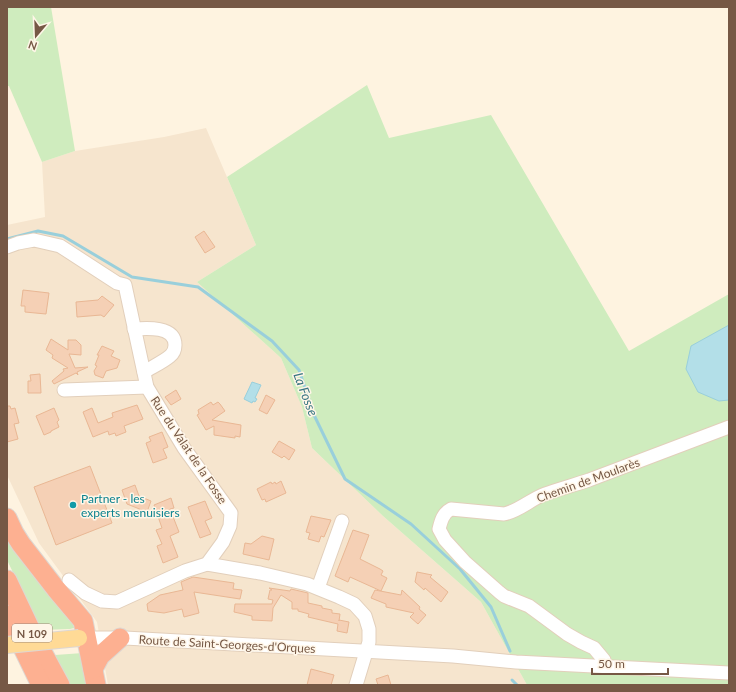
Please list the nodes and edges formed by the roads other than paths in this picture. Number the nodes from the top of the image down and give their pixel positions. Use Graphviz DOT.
graph roads {
  1 [pos="7,247"];
  2 [pos="134,328"];
  3 [pos="144,372"];
  4 [pos="147,387"];
  5 [pos="64,390"];
  6 [pos="729,428"];
  7 [pos="7,518"];
  8 [pos="342,521"];
  9 [pos="207,564"];
  10 [pos="7,580"];
  11 [pos="69,580"];
  12 [pos="318,588"];
  13 [pos="7,615"];
  14 [pos="83,638"];
  15 [pos="120,638"];
  16 [pos="7,644"];
  17 [pos="367,651"];
  18 [pos="606,667"];
  19 [pos="729,673"];
  20 [pos="95,677"];
  21 [pos="28,685"];
  22 [pos="41,685"];
  23 [pos="60,685"];
  24 [pos="356,685"];
  1 -- 2 [label="street, Rue du Valat de la Fosse"];
  2 -- 3 [label="street, Rue du Valat de la Fosse"];
  2 -- 3 [label="street"];
  3 -- 4 [label="street, Rue du Valat de la Fosse"];
  4 -- 5 [label="street"];
  4 -- 9 [label="street, Rue du Valat de la Fosse"];
  6 -- 18 [label="street, Chemin de Moularès"];
  7 -- 14 [label="highway"];
  8 -- 12 [label="street"];
  9 -- 11 [label="street"];
  9 -- 12 [label="street"];
  10 -- 23 [label="highway, N 109"];
  12 -- 17 [label="street"];
  13 -- 22 [label="highway, N 109"];
  14 -- 15 [label="street, Route de Saint-Georges-d'Orques"];
  14 -- 16 [label="main road, Route de Saint-Georges-d'Orques, bridge"];
  14 -- 20 [label="highway"];
  15 -- 17 [label="street, Route de Saint-Georges-d'Orques"];
  15 -- 20 [label="highway"];
  16 -- 21 [label="highway"];
  17 -- 18 [label="street, Route de Saint-Georges-d'Orques"];
  17 -- 24 [label="street"];
  18 -- 19 [label="street, Route de Saint-Georges-d'Orques"];
}
